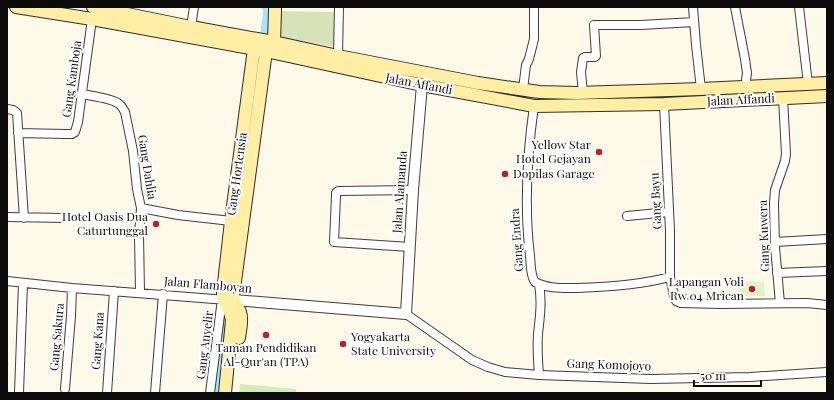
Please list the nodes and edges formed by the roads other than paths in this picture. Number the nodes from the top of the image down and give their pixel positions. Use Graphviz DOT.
graph roads {
  1 [pos="16,7"];
  2 [pos="194,7"];
  3 [pos="275,7"];
  4 [pos="339,7"];
  5 [pos="534,7"];
  6 [pos="693,7"];
  7 [pos="735,7"];
  8 [pos="799,7"];
  9 [pos="93,13"];
  10 [pos="694,22"];
  11 [pos="191,27"];
  12 [pos="254,44"];
  13 [pos="269,45"];
  14 [pos="338,56"];
  15 [pos="424,72"];
  16 [pos="827,83"];
  17 [pos="808,84"];
  18 [pos="422,85"];
  19 [pos="745,87"];
  20 [pos="523,89"];
  21 [pos="701,89"];
  22 [pos="82,94"];
  23 [pos="827,96"];
  24 [pos="579,97"];
  25 [pos="783,98"];
  26 [pos="664,104"];
  27 [pos="534,106"];
  28 [pos="7,109"];
  29 [pos="18,133"];
  30 [pos="413,190"];
  31 [pos="141,208"];
  32 [pos="669,212"];
  33 [pos="626,216"];
  34 [pos="7,217"];
  35 [pos="24,218"];
  36 [pos="64,218"];
  37 [pos="231,221"];
  38 [pos="827,239"];
  39 [pos="775,242"];
  40 [pos="410,247"];
  41 [pos="827,271"];
  42 [pos="777,273"];
  43 [pos="670,277"];
  44 [pos="7,281"];
  45 [pos="23,283"];
  46 [pos="538,284"];
  47 [pos="72,288"];
  48 [pos="114,291"];
  49 [pos="140,292"];
  50 [pos="163,294"];
  51 [pos="227,300"];
  52 [pos="780,303"];
  53 [pos="827,305"];
  54 [pos="406,314"];
  55 [pos="827,372"];
  56 [pos="539,375"];
  57 [pos="65,389"];
  58 [pos="19,393"];
  59 [pos="107,393"];
  60 [pos="155,393"];
  61 [pos="210,393"];
  62 [pos="225,393"];
  63 [pos="231,393"];
  1 -- 9 [label="main road, Jalan Affandi"];
  2 -- 11 [label="street"];
  3 -- 13 [label="main road, Gang Hortensia"];
  4 -- 14 [label="street"];
  5 -- 20 [label="street"];
  6 -- 10 [label="street"];
  7 -- 19 [label="street"];
  8 -- 17 [label="street"];
  9 -- 11 [label="main road, Jalan Affandi"];
  9 -- 12 [label="main road, Jalan Affandi"];
  9 -- 22 [label="street, Gang Kamboja"];
  10 -- 21 [label="street"];
  10 -- 24 [label="street"];
  11 -- 12 [label="main road, Jalan Affandi"];
  12 -- 13 [label="main road, Jalan Affandi"];
  12 -- 37 [label="main road, Gang Hortensia"];
  13 -- 14 [label="main road, Jalan Affandi"];
  13 -- 18 [label="main road, Jalan Affandi"];
  13 -- 51 [label="main road, Gang Hortensia"];
  14 -- 15 [label="main road, Jalan Affandi"];
  15 -- 18 [label="street, Jalan Alamanda"];
  15 -- 20 [label="main road, Jalan Affandi"];
  16 -- 17 [label="main road, Jalan Affandi"];
  17 -- 19 [label="main road, Jalan Affandi"];
  18 -- 27 [label="main road, Jalan Affandi"];
  18 -- 30 [label="street, Jalan Alamanda"];
  19 -- 21 [label="main road, Jalan Affandi"];
  20 -- 24 [label="main road, Jalan Affandi"];
  21 -- 24 [label="main road, Jalan Affandi"];
  22 -- 29 [label="street, Gang Kamboja"];
  22 -- 31 [label="street, Gang Dahlia"];
  23 -- 25 [label="main road, Jalan Affandi"];
  24 -- 26 [label="main road, Jalan Affandi"];
  24 -- 27 [label="main road, Jalan Affandi"];
  25 -- 26 [label="main road, Jalan Affandi"];
  25 -- 39 [label="street, Gang Kuwera"];
  26 -- 32 [label="street, Gang Bayu"];
  27 -- 46 [label="street, Gang Endra"];
  28 -- 29 [label="street"];
  29 -- 35 [label="street"];
  30 -- 40 [label="street, Jalan Alamanda"];
  30 -- 40 [label="street"];
  31 -- 37 [label="street, Gang Dahlia"];
  31 -- 49 [label="street"];
  32 -- 33 [label="street"];
  32 -- 43 [label="street, Gang Bayu"];
  34 -- 35 [label="street"];
  35 -- 36 [label="street"];
  37 -- 51 [label="main road, Gang Hortensia"];
  38 -- 39 [label="street"];
  39 -- 42 [label="street, Gang Kuwera"];
  40 -- 54 [label="street, Jalan Alamanda"];
  41 -- 42 [label="street"];
  42 -- 52 [label="street, Gang Kuwera"];
  43 -- 46 [label="street, Gang Endra"];
  43 -- 52 [label="street, Gang Bayu"];
  44 -- 45 [label="street, Jalan Flamboyan"];
  45 -- 47 [label="street, Jalan Flamboyan"];
  45 -- 58 [label="street"];
  46 -- 56 [label="street"];
  47 -- 48 [label="street, Jalan Flamboyan"];
  47 -- 57 [label="street, Gang Sakura"];
  48 -- 49 [label="street, Jalan Flamboyan"];
  48 -- 59 [label="street, Gang Kana"];
  49 -- 50 [label="street, Jalan Flamboyan"];
  50 -- 51 [label="street, Jalan Flamboyan"];
  50 -- 60 [label="street"];
  51 -- 54 [label="street, Jalan Flamboyan"];
  51 -- 61 [label="street, Gang Anyelir"];
  51 -- 62 [label="main road"];
  51 -- 63 [label="main road"];
  52 -- 53 [label="street"];
  54 -- 56 [label="street, Gang Komojoyo"];
  55 -- 56 [label="street, Gang Komojoyo"];
}
